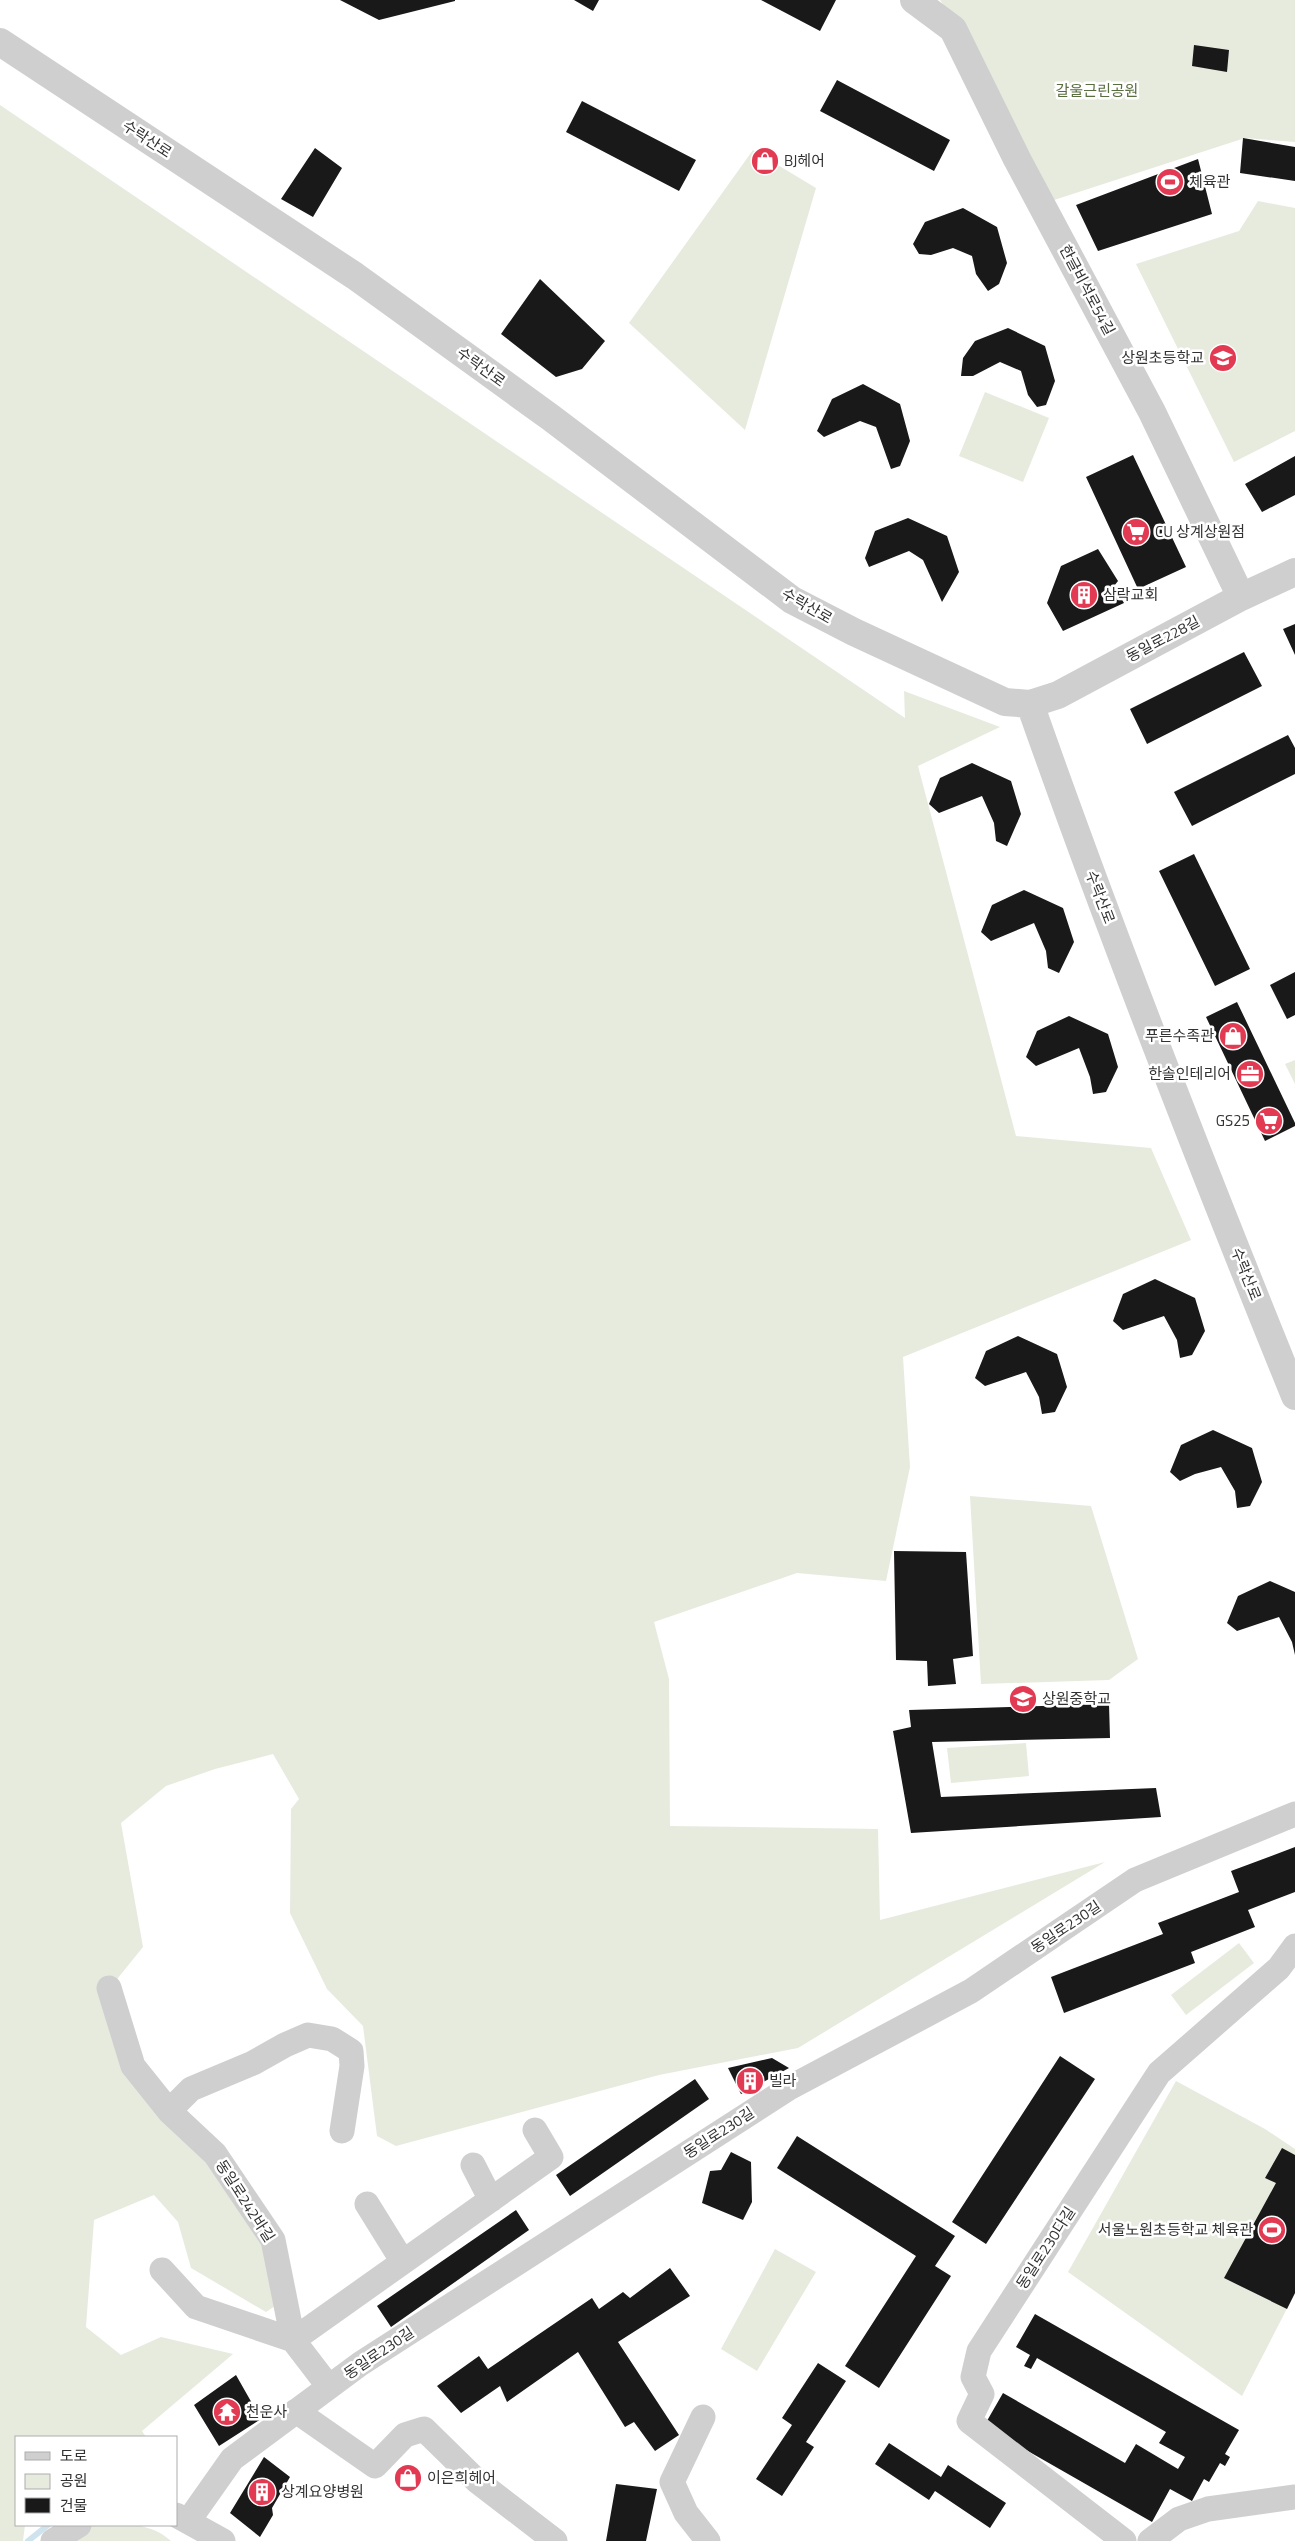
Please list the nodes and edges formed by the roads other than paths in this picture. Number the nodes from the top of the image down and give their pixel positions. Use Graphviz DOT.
graph roads {
  1 [pos="914,0"];
  2 [pos="0,42"];
  3 [pos="1295,572"];
  4 [pos="1241,597"];
  5 [pos="1030,704"];
  6 [pos="1295,1396"];
  7 [pos="1295,1814"];
  8 [pos="1295,1946"];
  9 [pos="110,1988"];
  10 [pos="169,2111"];
  11 [pos="535,2130"];
  12 [pos="342,2131"];
  13 [pos="473,2165"];
  14 [pos="491,2200"];
  15 [pos="367,2204"];
  16 [pos="403,2262"];
  17 [pos="162,2270"];
  18 [pos="293,2340"];
  19 [pos="329,2387"];
  20 [pos="296,2411"];
  21 [pos="704,2417"];
  22 [pos="1295,2496"];
  23 [pos="182,2518"];
  24 [pos="77,2526"];
  25 [pos="53,2541"];
  26 [pos="223,2541"];
  27 [pos="555,2541"];
  28 [pos="708,2541"];
  29 [pos="1124,2541"];
  30 [pos="1150,2541"];
  1 -- 4 [label="street, 한글비석로54길"];
  2 -- 5 [label="street, 수락산로"];
  3 -- 4 [label="street, 동일로228길"];
  4 -- 5 [label="street, 동일로228길"];
  5 -- 6 [label="street, 수락산로"];
  7 -- 19 [label="street, 동일로230길"];
  8 -- 29 [label="street, 동일로230다길"];
  9 -- 10 [label="street, 동일로242바길"];
  10 -- 12 [label="street"];
  10 -- 18 [label="street, 동일로242바길"];
  11 -- 14 [label="street"];
  13 -- 14 [label="street"];
  14 -- 16 [label="street"];
  15 -- 16 [label="street"];
  16 -- 18 [label="street"];
  17 -- 18 [label="street"];
  18 -- 19 [label="street, 동일로242바길"];
  19 -- 20 [label="street, 동일로230길"];
  20 -- 23 [label="street, 동일로230길"];
  20 -- 27 [label="street"];
  21 -- 28 [label="street"];
  22 -- 30 [label="street"];
  23 -- 26 [label="street"];
  24 -- 25 [label="street"];
}
